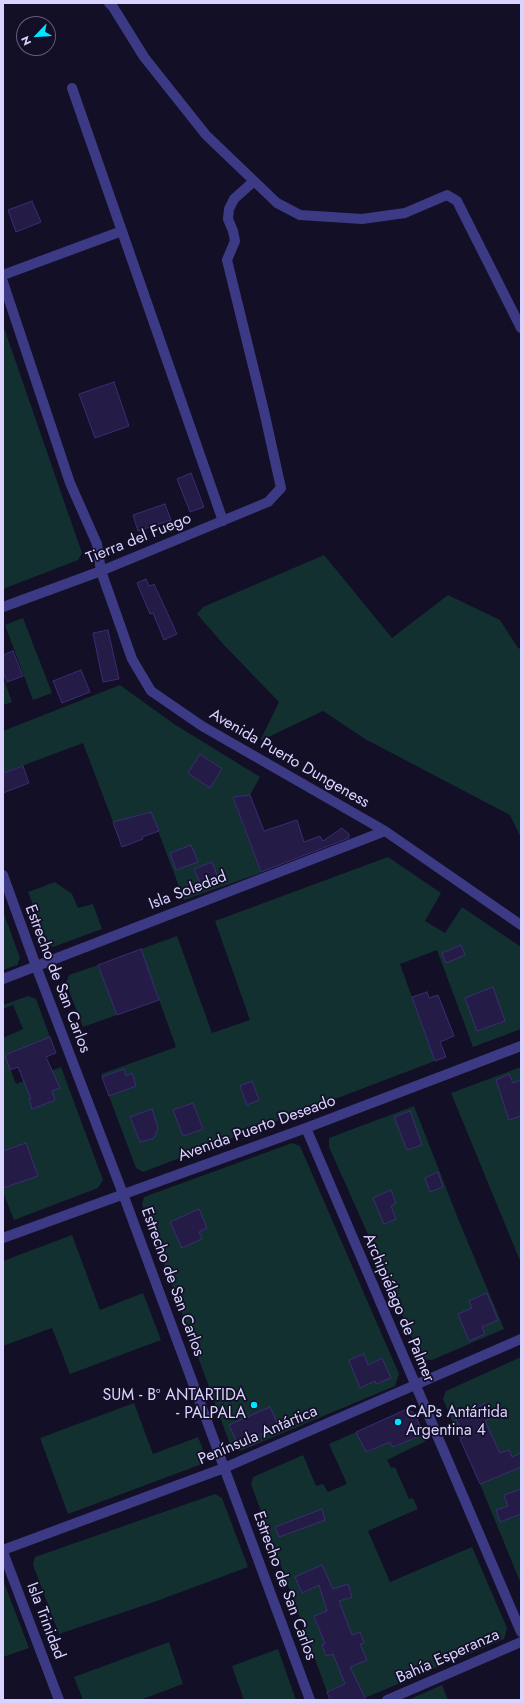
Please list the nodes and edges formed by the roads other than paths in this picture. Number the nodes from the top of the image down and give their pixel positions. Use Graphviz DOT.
graph roads {
  1 [pos="109,3"];
  2 [pos="72,88"];
  3 [pos="254,181"];
  4 [pos="122,231"];
  5 [pos="3,275"];
  6 [pos="3,282"];
  7 [pos="521,328"];
  8 [pos="223,521"];
  9 [pos="101,571"];
  10 [pos="3,606"];
  11 [pos="385,831"];
  12 [pos="3,875"];
  13 [pos="521,925"];
  14 [pos="36,966"];
  15 [pos="3,979"];
  16 [pos="521,1046"];
  17 [pos="306,1128"];
  18 [pos="123,1194"];
  19 [pos="3,1238"];
  20 [pos="521,1339"];
  21 [pos="415,1386"];
  22 [pos="224,1468"];
  23 [pos="3,1551"];
  24 [pos="521,1632"];
  25 [pos="521,1642"];
  26 [pos="59,1700"];
  27 [pos="310,1700"];
  28 [pos="387,1700"];
  1 -- 3 [label="street"];
  2 -- 4 [label="street"];
  3 -- 7 [label="street"];
  3 -- 8 [label="street, Tierra del Fuego"];
  4 -- 5 [label="street"];
  4 -- 8 [label="street"];
  6 -- 9 [label="street, Avenida Puerto Dungeness"];
  8 -- 9 [label="street, Tierra del Fuego"];
  9 -- 10 [label="street, Tierra del Fuego"];
  9 -- 11 [label="street, Avenida Puerto Dungeness"];
  11 -- 13 [label="street, Avenida Puerto Dungeness"];
  11 -- 14 [label="street, Isla Soledad"];
  12 -- 14 [label="street, Estrecho de San Carlos"];
  14 -- 15 [label="street, Isla Soledad"];
  14 -- 18 [label="street, Estrecho de San Carlos"];
  16 -- 17 [label="street, Avenida Puerto Deseado"];
  17 -- 18 [label="street, Avenida Puerto Deseado"];
  17 -- 21 [label="street, Archipiélago de Palmer"];
  18 -- 19 [label="street, Avenida Puerto Deseado"];
  18 -- 22 [label="street, Estrecho de San Carlos"];
  20 -- 21 [label="street, Península Antártica"];
  21 -- 22 [label="street, Península Antártica"];
  21 -- 24 [label="street, Archipiélago de Palmer"];
  22 -- 23 [label="street, Península Antártica"];
  22 -- 27 [label="street, Estrecho de San Carlos"];
  23 -- 26 [label="street, Isla Trinidad"];
  25 -- 28 [label="street, Bahía Esperanza"];
}
